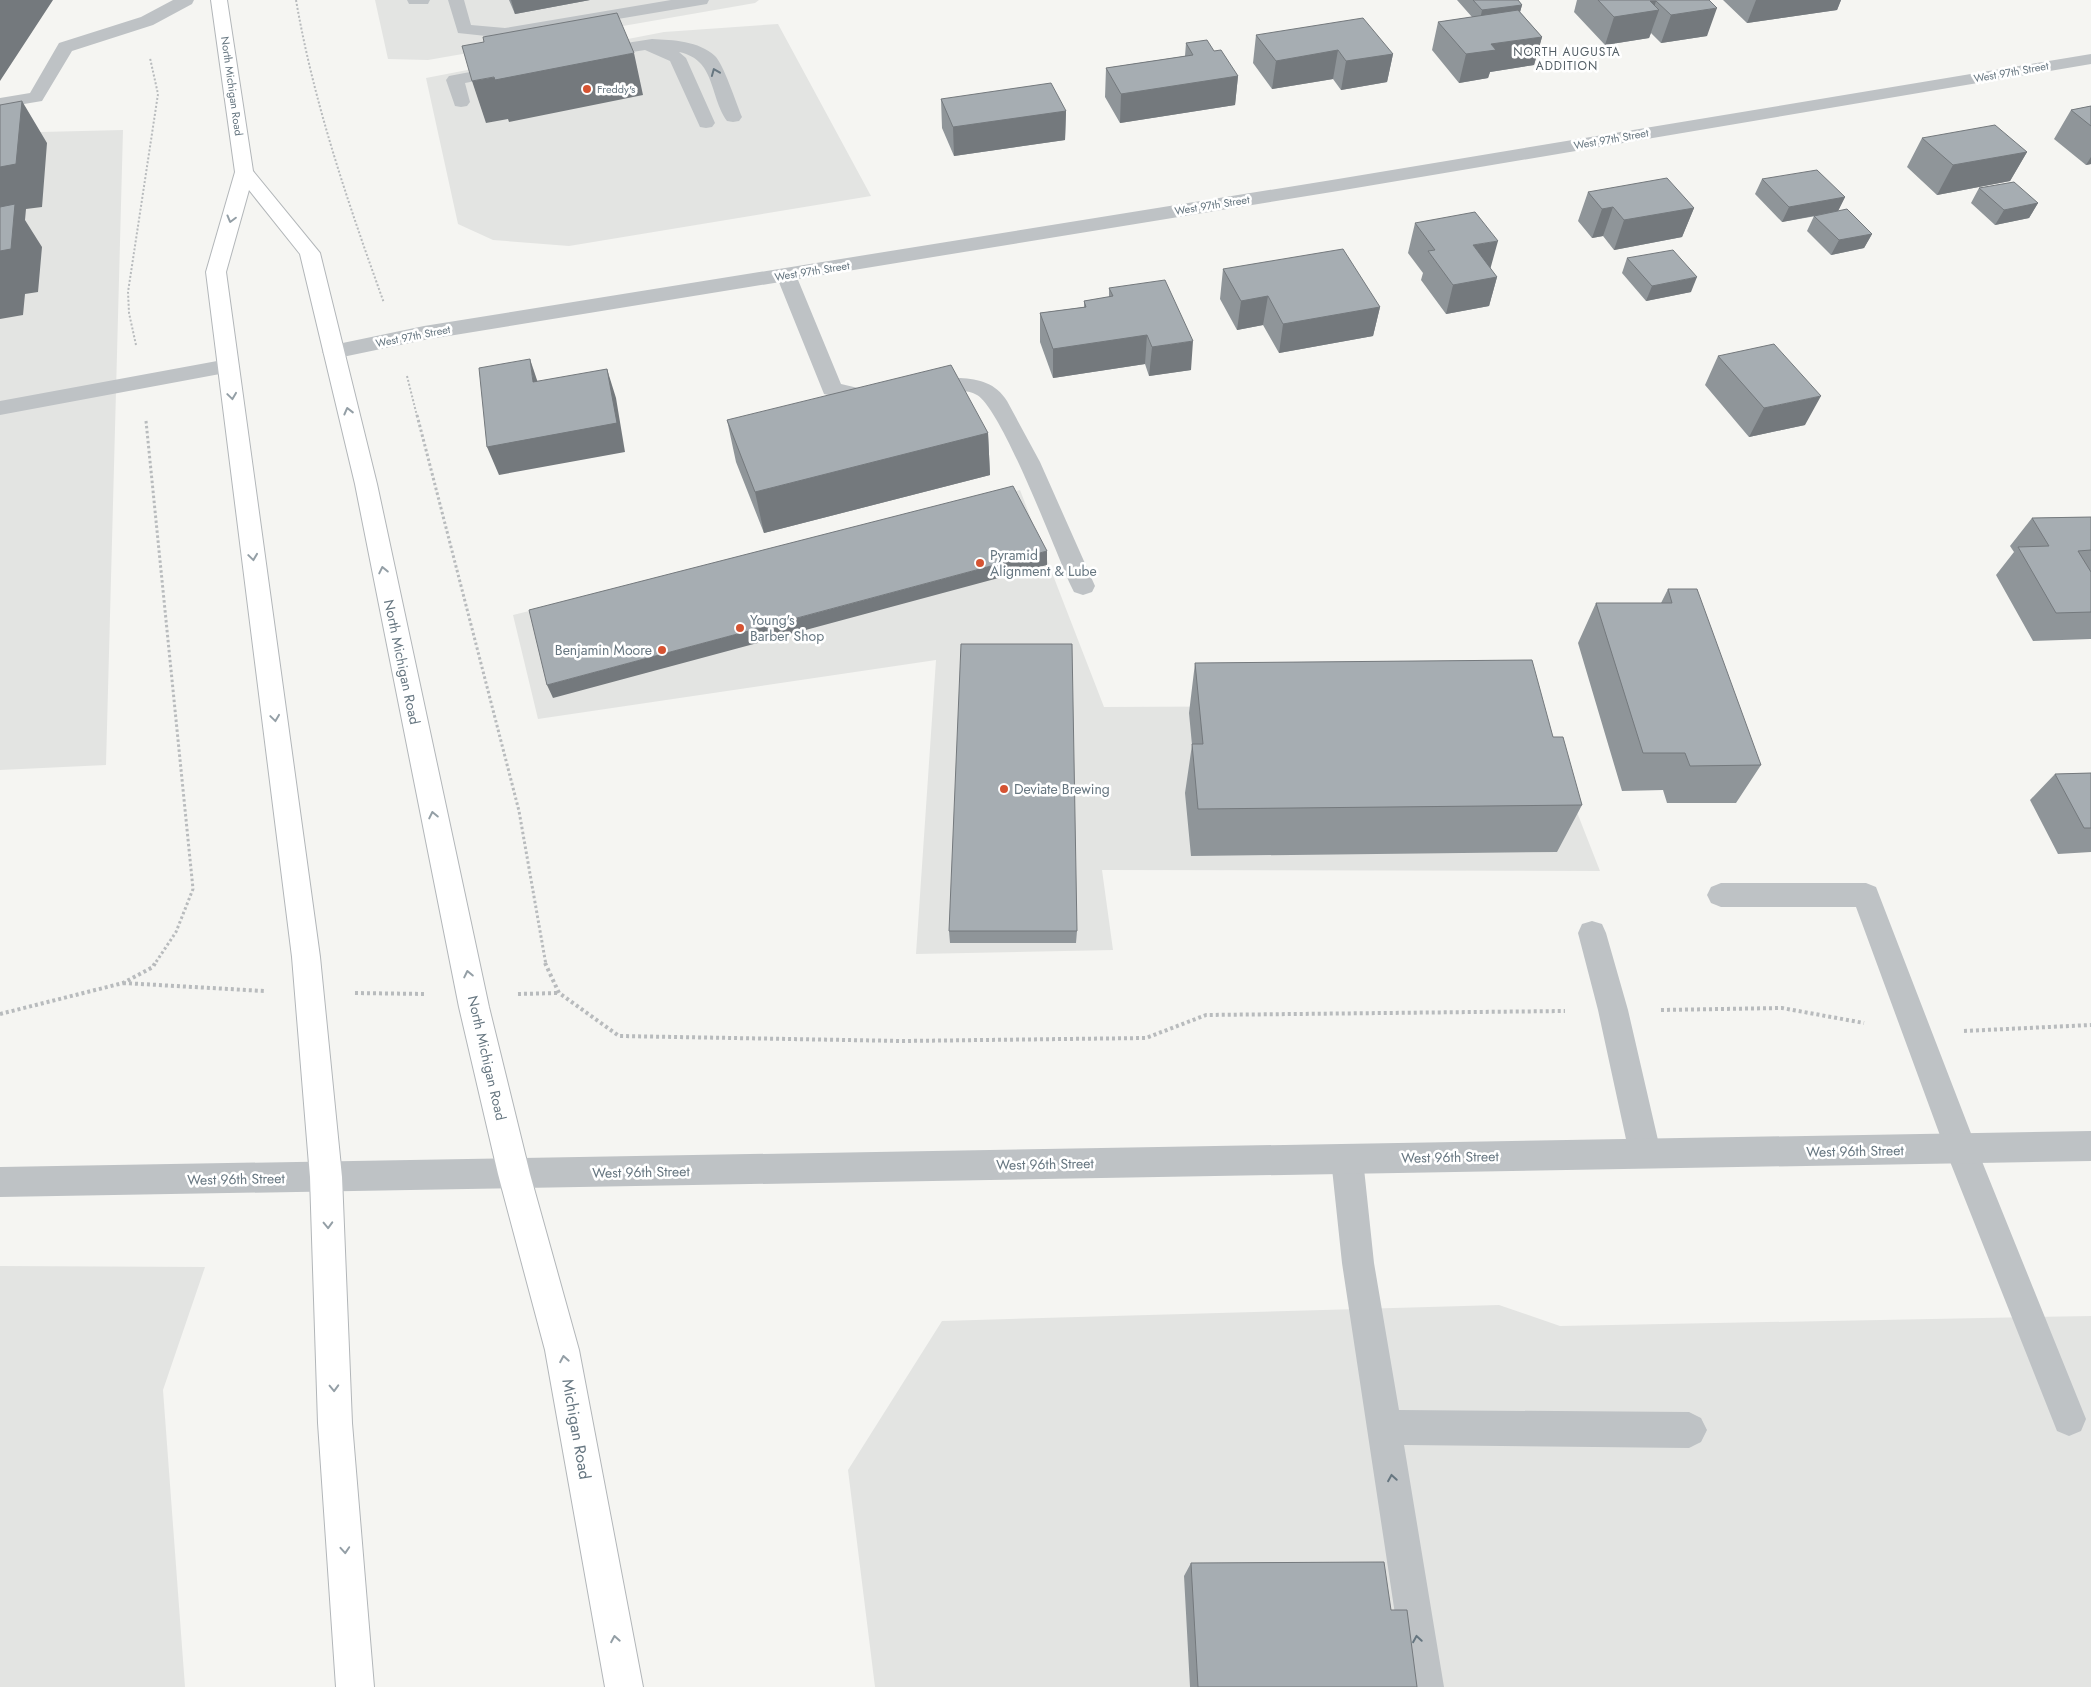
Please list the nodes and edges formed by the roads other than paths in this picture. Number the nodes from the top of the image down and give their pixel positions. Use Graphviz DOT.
graph roads {
  1 [pos="186,0"];
  2 [pos="219,0"];
  3 [pos="415,0"];
  4 [pos="422,0"];
  5 [pos="456,0"];
  6 [pos="701,0"];
  7 [pos="623,47"];
  8 [pos="576,56"];
  9 [pos="2091,59"];
  10 [pos="521,67"];
  11 [pos="461,102"];
  12 [pos="0,103"];
  13 [pos="733,117"];
  14 [pos="706,123"];
  15 [pos="244,172"];
  16 [pos="786,275"];
  17 [pos="333,352"];
  18 [pos="228,366"];
  19 [pos="0,408"];
  20 [pos="1083,586"];
  21 [pos="1721,895"];
  22 [pos="1592,933"];
  23 [pos="2091,1146"];
  24 [pos="1961,1149"];
  25 [pos="1646,1154"];
  26 [pos="1347,1159"];
  27 [pos="514,1174"];
  28 [pos="326,1177"];
  29 [pos="0,1182"];
  30 [pos="2069,1419"];
  31 [pos="1384,1426"];
  32 [pos="1689,1430"];
  33 [pos="355,1687"];
  34 [pos="624,1687"];
  35 [pos="1425,1687"];
  1 -- 12 [label="street"];
  2 -- 15 [label="main road, North Michigan Road"];
  3 -- 4 [label="street"];
  5 -- 6 [label="street"];
  7 -- 8 [label="street"];
  13 -- 7 [label="street, one-way"];
  7 -- 14 [label="street"];
  9 -- 16 [label="street, West 97th Street"];
  10 -- 11 [label="street"];
  15 -- 17 [label="main road, North Michigan Road"];
  15 -- 18 [label="main road, North Michigan Road, one-way"];
  16 -- 17 [label="street, West 97th Street"];
  16 -- 20 [label="street"];
  27 -- 17 [label="main road, North Michigan Road, one-way"];
  18 -- 19 [label="street"];
  18 -- 28 [label="main road, North Michigan Road, one-way"];
  21 -- 24 [label="street"];
  22 -- 25 [label="street"];
  23 -- 24 [label="street, West 96th Street"];
  24 -- 25 [label="street, West 96th Street"];
  24 -- 30 [label="street"];
  25 -- 26 [label="street, West 96th Street"];
  26 -- 27 [label="street, West 96th Street"];
  26 -- 31 [label="street"];
  27 -- 28 [label="street, West 96th Street"];
  34 -- 27 [label="main road, Michigan Road, one-way"];
  28 -- 29 [label="street, West 96th Street"];
  28 -- 33 [label="main road, one-way"];
  31 -- 32 [label="street"];
  35 -- 31 [label="street, one-way"];
}
